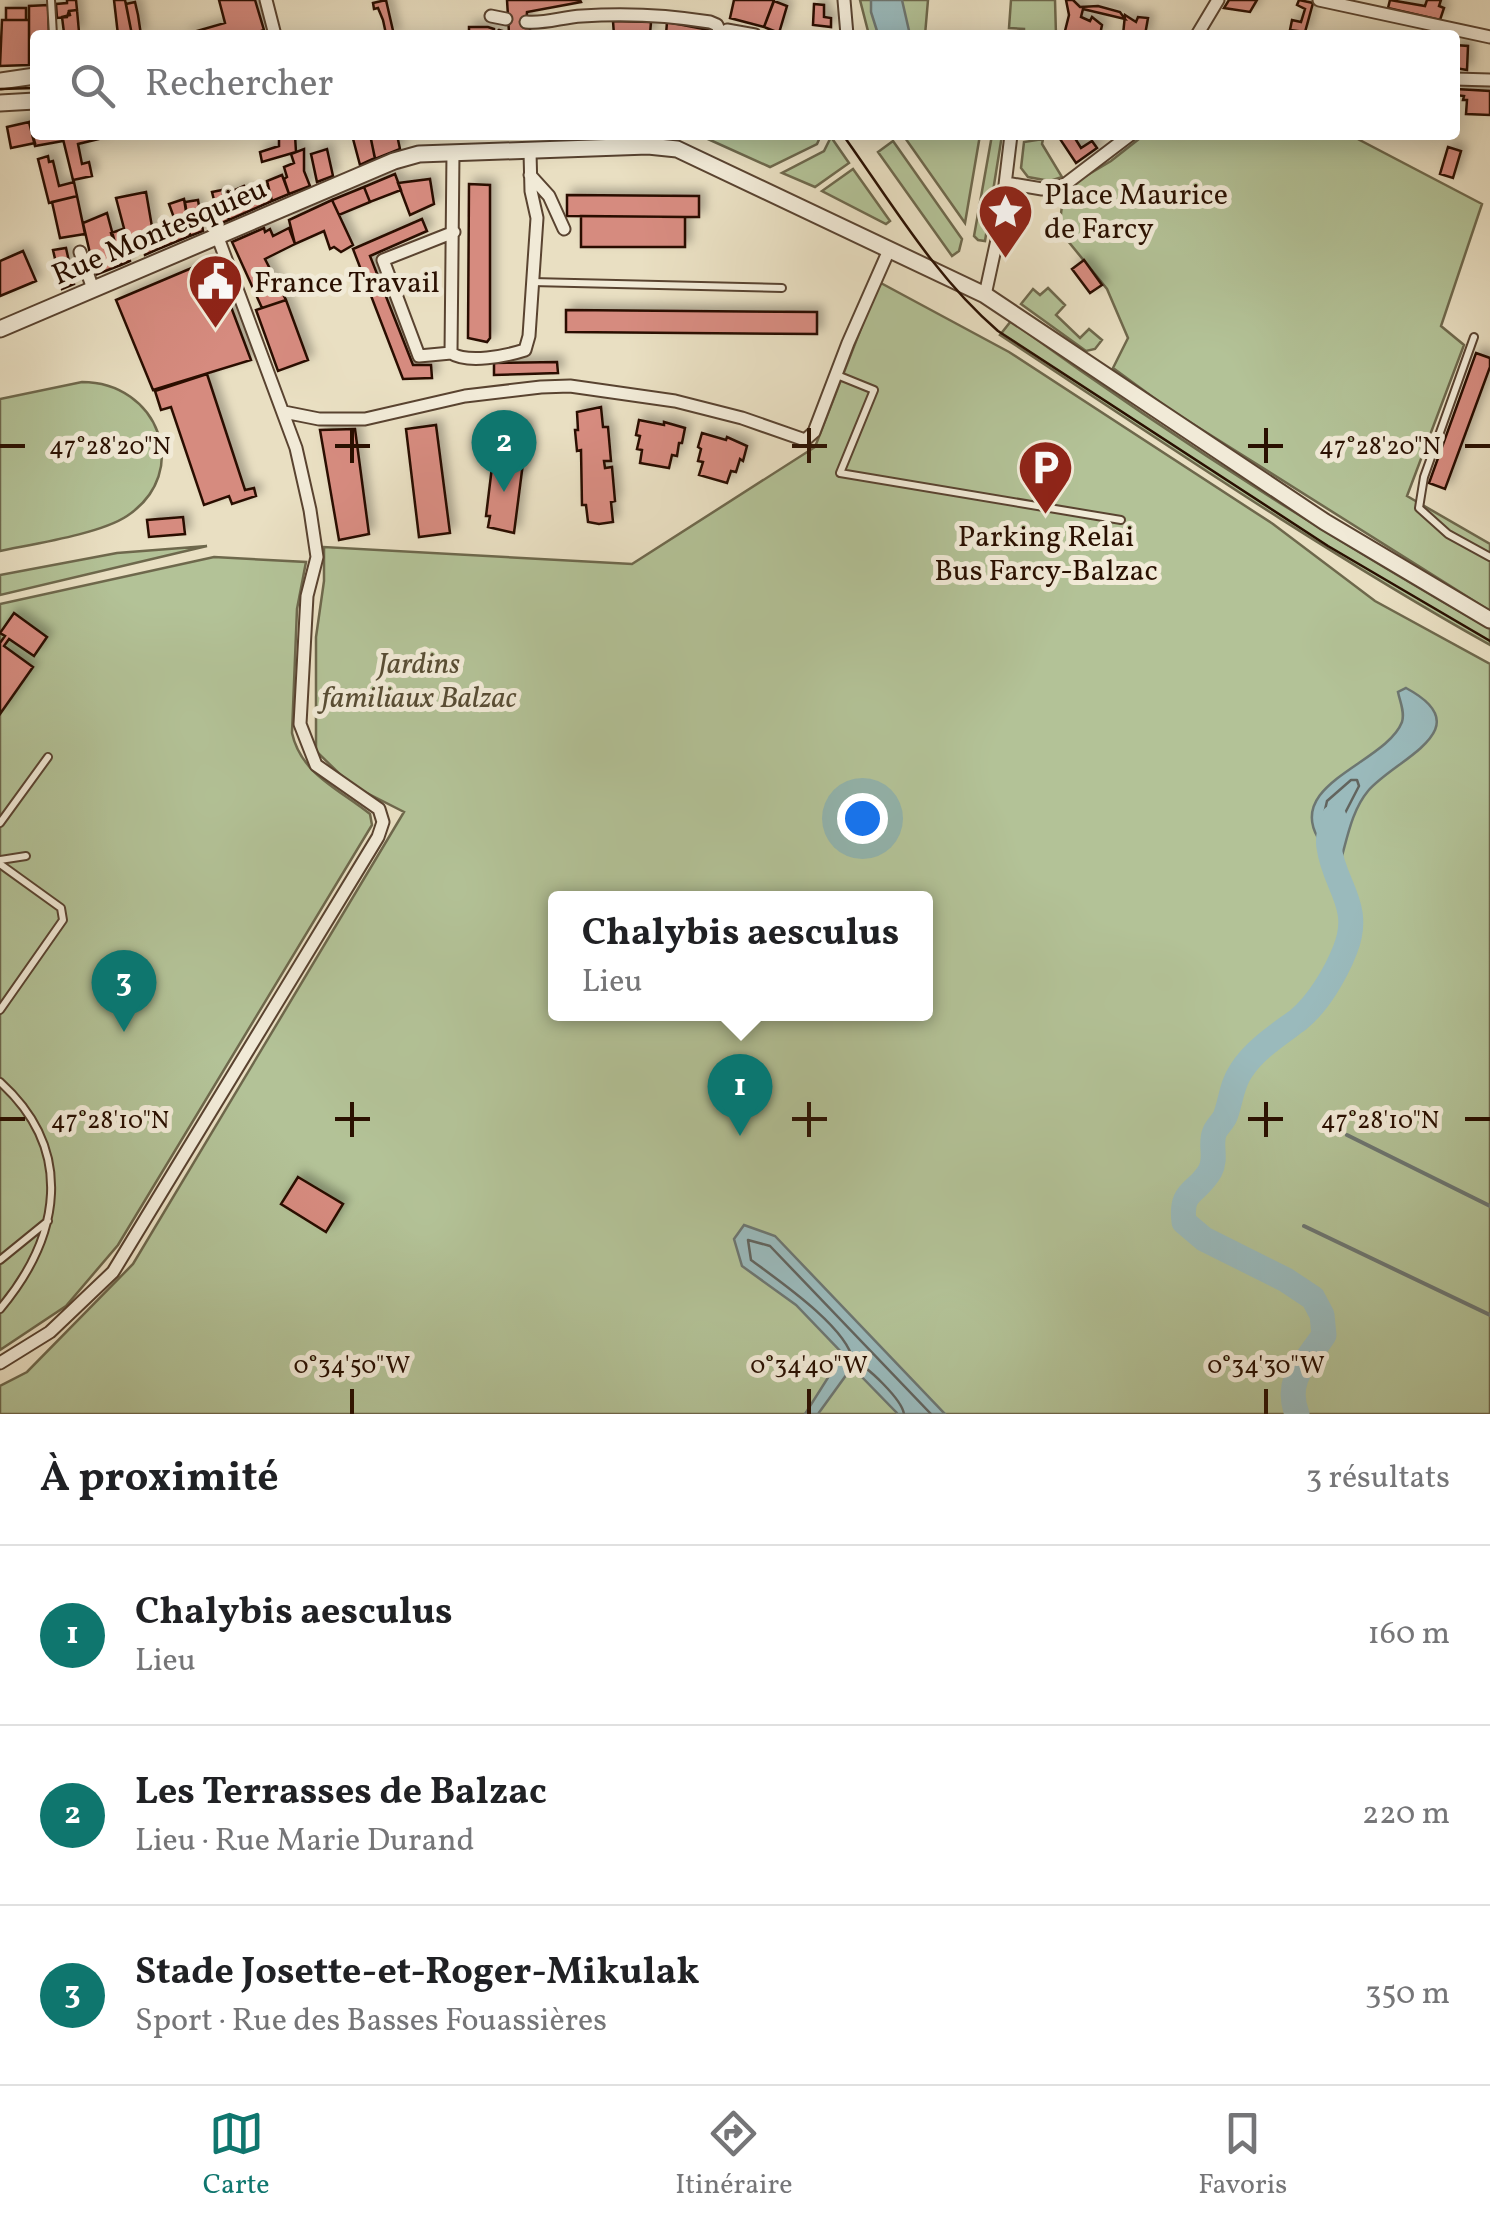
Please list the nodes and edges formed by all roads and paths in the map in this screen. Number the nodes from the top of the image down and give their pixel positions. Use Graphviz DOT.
graph roads {
  1 [pos="51,0"];
  2 [pos="266,0"];
  3 [pos="844,0"];
  4 [pos="1218,0"];
  5 [pos="1319,0"];
  6 [pos="490,16"];
  7 [pos="506,19"];
  8 [pos="526,22"];
  9 [pos="53,30"];
  10 [pos="274,30"];
  11 [pos="719,30"];
  12 [pos="846,30"];
  13 [pos="1201,30"];
  14 [pos="1490,36"];
  15 [pos="30,77"];
  16 [pos="1460,79"];
  17 [pos="1490,80"];
  18 [pos="0,82"];
  19 [pos="30,101"];
  20 [pos="0,103"];
  21 [pos="1010,140"];
  22 [pos="1123,140"];
  23 [pos="531,144"];
  24 [pos="453,152"];
  25 [pos="530,175"];
  26 [pos="1006,182"];
  27 [pos="564,229"];
  28 [pos="454,232"];
  29 [pos="218,235"];
  30 [pos="889,250"];
  31 [pos="80,252"];
  32 [pos="531,282"];
  33 [pos="782,288"];
  34 [pos="93,289"];
  35 [pos="985,295"];
  36 [pos="0,328"];
  37 [pos="1474,337"];
  38 [pos="452,353"];
  39 [pos="836,374"];
  40 [pos="284,412"];
  41 [pos="1121,520"];
  42 [pos="1490,557"];
  43 [pos="1490,620"];
  44 [pos="48,757"];
  45 [pos="0,823"];
  46 [pos="26,856"];
  47 [pos="0,862"];
  48 [pos="0,1010"];
  49 [pos="0,1082"];
  50 [pos="49,1221"];
  51 [pos="0,1260"];
  52 [pos="0,1309"];
  53 [pos="0,1363"];
  1 -- 9 [label="lane"];
  2 -- 10 [label="street"];
  3 -- 12 [label="street"];
  4 -- 13 [label="street"];
  5 -- 14 [label="street"];
  6 -- 7 [label="street"];
  8 -- 11 [label="street"];
  15 -- 18 [label="street"];
  16 -- 17 [label="street"];
  19 -- 20 [label="street"];
  21 -- 26 [label="street"];
  22 -- 26 [label="street"];
  23 -- 24 [label="street, Rue Montesquieu"];
  23 -- 25 [label="street"];
  23 -- 30 [label="street, Rue Montesquieu"];
  24 -- 28 [label="street"];
  24 -- 29 [label="street, Rue Montesquieu"];
  25 -- 27 [label="street"];
  25 -- 32 [label="street"];
  26 -- 35 [label="street"];
  28 -- 38 [label="street"];
  28 -- 38 [label="street"];
  29 -- 34 [label="street, Rue Montesquieu"];
  29 -- 40 [label="street"];
  30 -- 35 [label="street, Rue Montesquieu"];
  30 -- 39 [label="street"];
  31 -- 34 [label="street"];
  32 -- 33 [label="lane"];
  32 -- 38 [label="street"];
  34 -- 36 [label="street, Rue Montesquieu"];
  35 -- 43 [label="street, Rue Montesquieu"];
  37 -- 42 [label="lane"];
  39 -- 40 [label="street"];
  39 -- 41 [label="lane"];
  40 -- 53 [label="street"];
  44 -- 45 [label="lane"];
  46 -- 47 [label="lane"];
  47 -- 48 [label="lane"];
  49 -- 50 [label="lane"];
  50 -- 51 [label="lane"];
  50 -- 52 [label="lane"];
}
